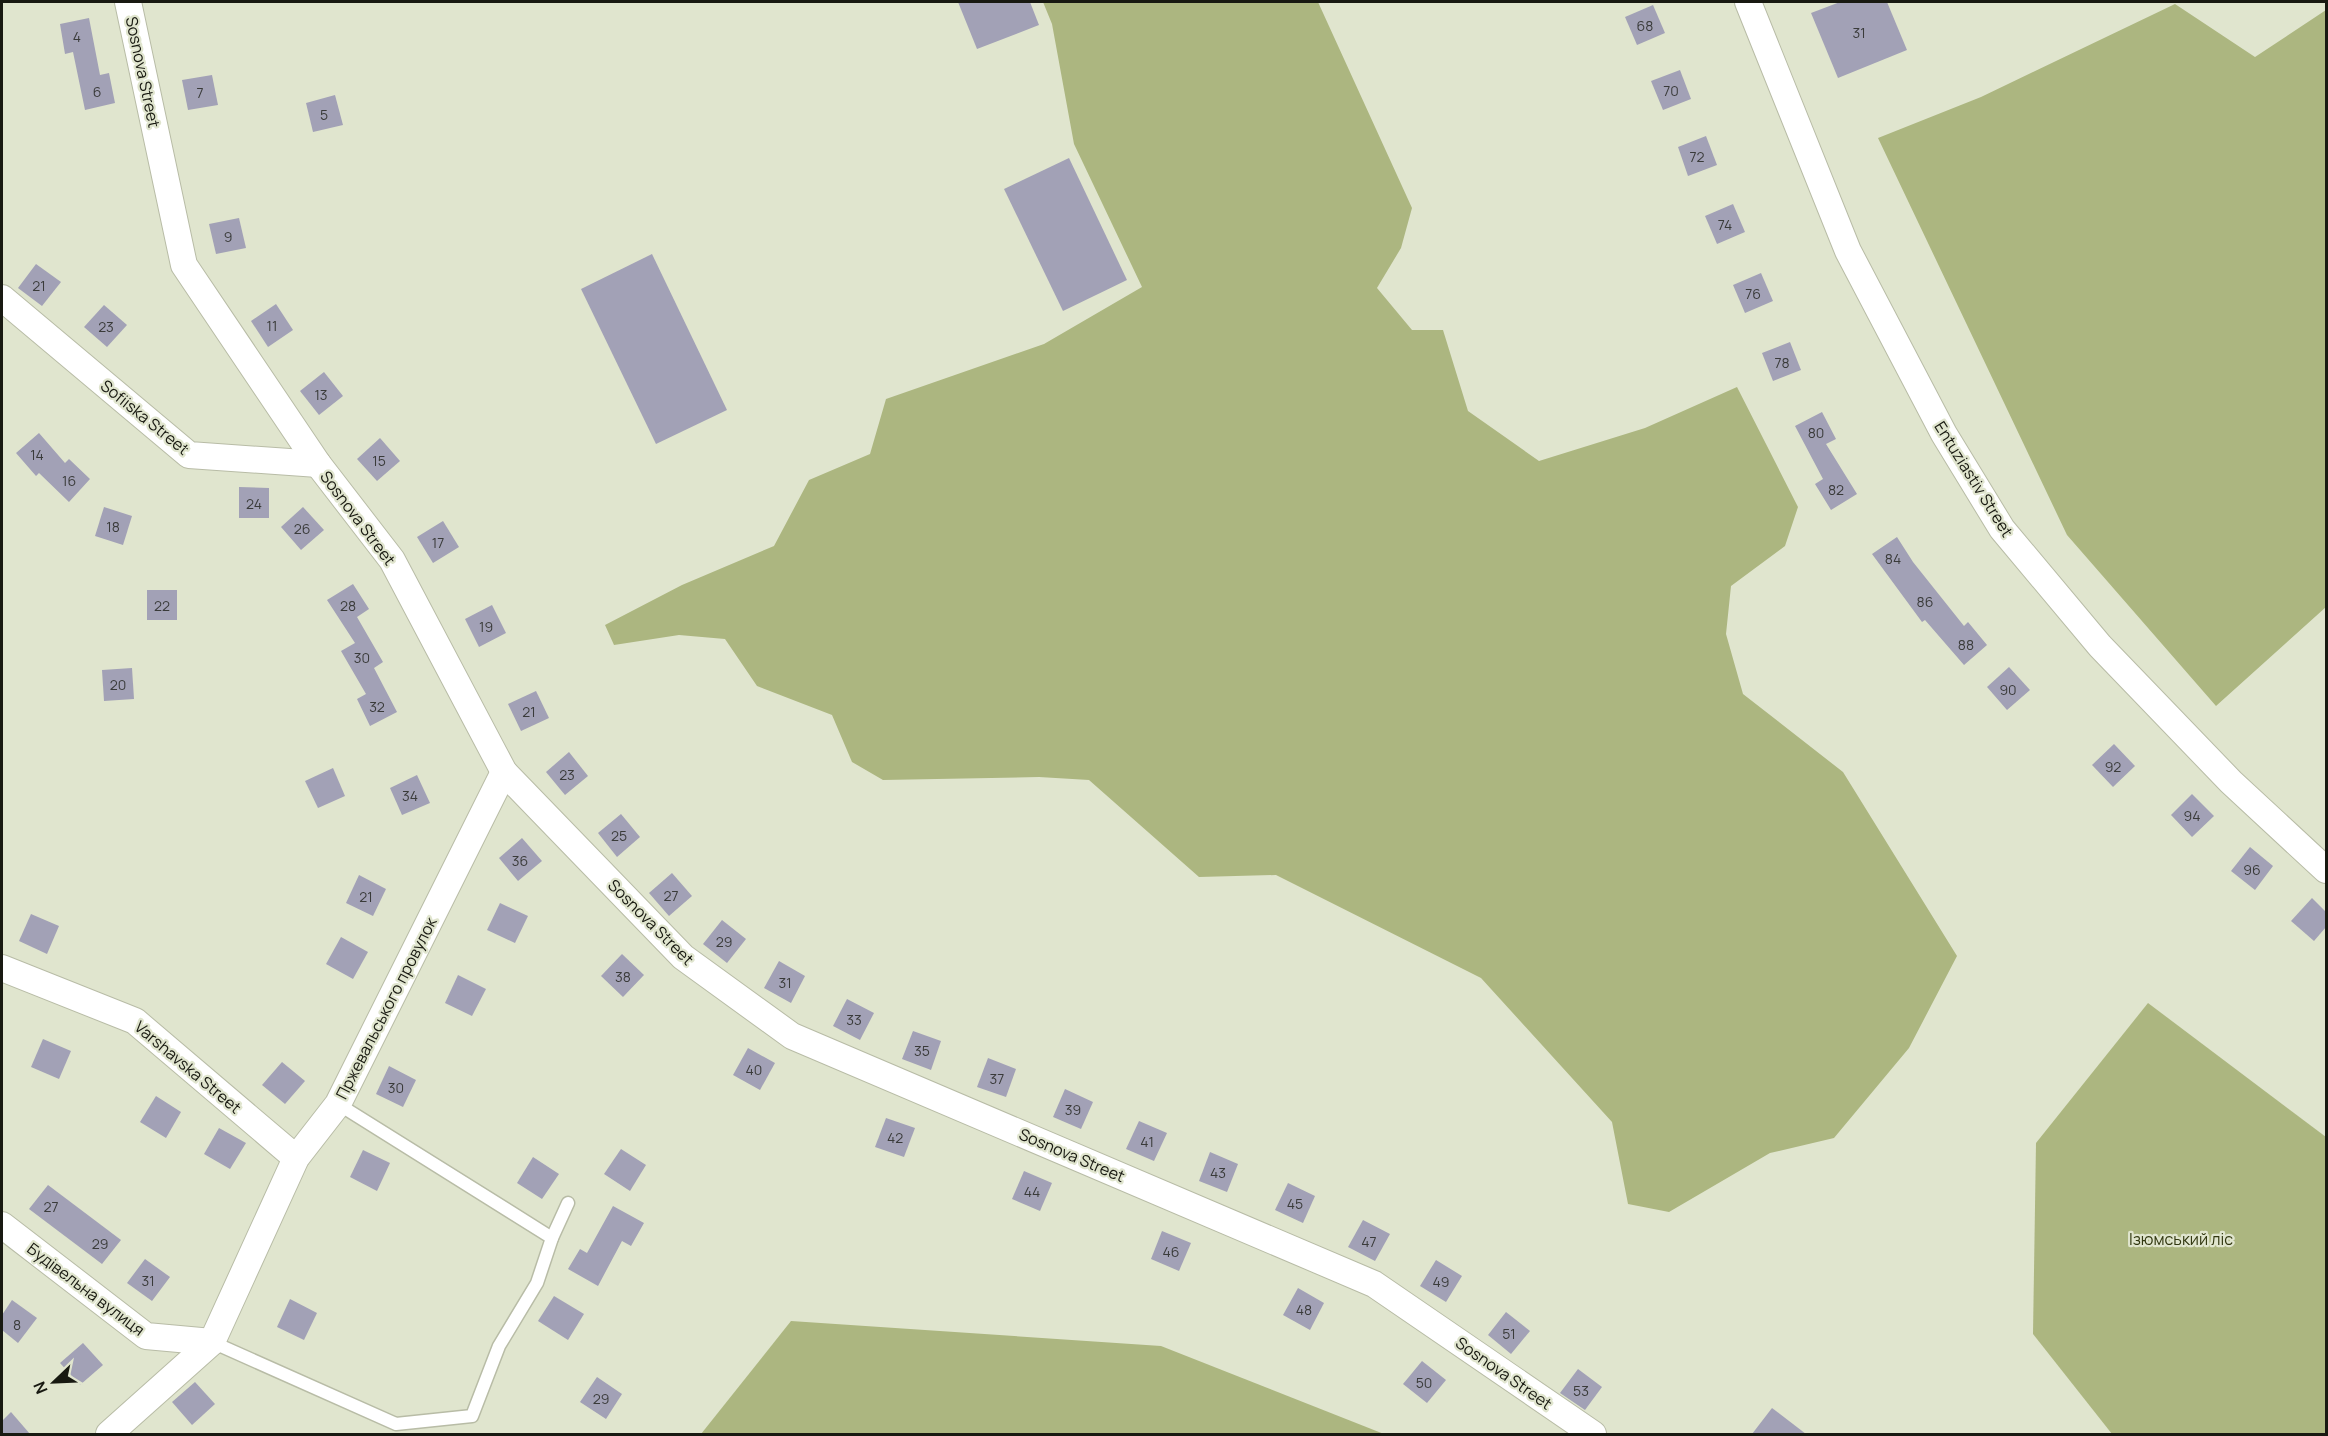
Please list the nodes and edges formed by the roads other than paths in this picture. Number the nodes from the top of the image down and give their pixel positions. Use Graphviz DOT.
graph roads {
  1 [pos="129,2"];
  2 [pos="1748,2"];
  3 [pos="2,298"];
  4 [pos="318,464"];
  5 [pos="504,772"];
  6 [pos="2326,870"];
  7 [pos="2,968"];
  8 [pos="338,1104"];
  9 [pos="296,1158"];
  10 [pos="568,1203"];
  11 [pos="2,1225"];
  12 [pos="552,1238"];
  13 [pos="212,1342"];
  14 [pos="109,1434"];
  15 [pos="1593,1434"];
  1 -- 4 [label="street, Sosnova Street"];
  2 -- 6 [label="street, Entuziastiv Street"];
  3 -- 4 [label="street, Sofiiska Street"];
  4 -- 5 [label="street, Sosnova Street"];
  5 -- 8 [label="street, Пржевальського провулок"];
  5 -- 15 [label="street, Sosnova Street"];
  7 -- 9 [label="street, Varshavska Street"];
  8 -- 9 [label="street, Пржевальського провулок"];
  8 -- 12 [label="lane"];
  9 -- 13 [label="street, Пржевальського провулок"];
  10 -- 12 [label="lane"];
  11 -- 13 [label="street, Будівельна вулиця"];
  12 -- 13 [label="lane"];
  13 -- 14 [label="street, Пржевальського провулок"];
}
